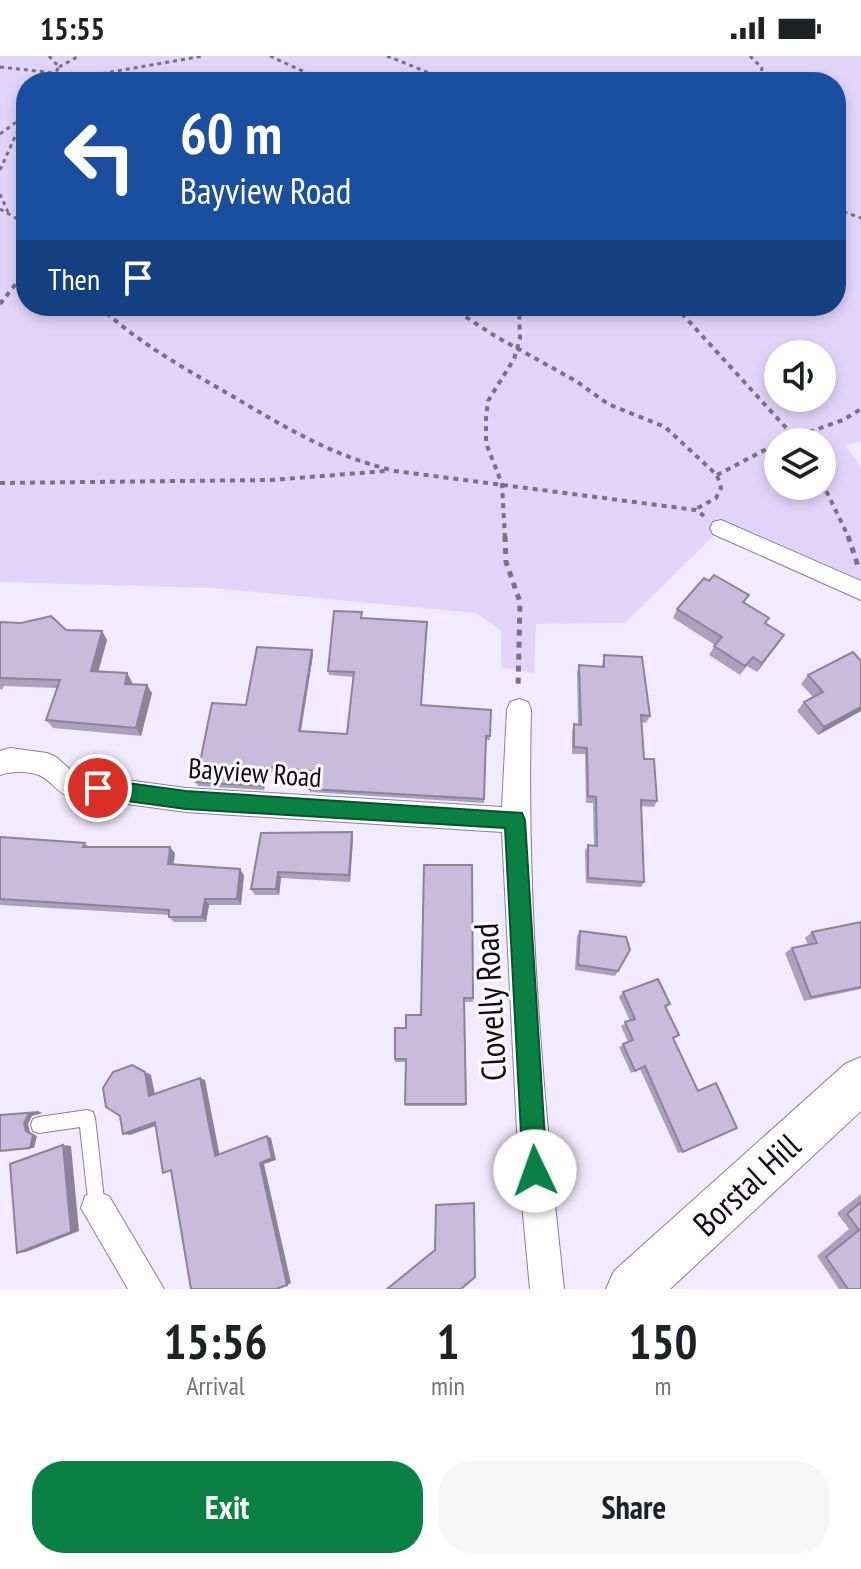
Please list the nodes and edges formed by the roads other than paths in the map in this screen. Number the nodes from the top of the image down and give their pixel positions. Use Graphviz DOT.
graph roads {
  1 [pos="721,528"];
  2 [pos="861,591"];
  3 [pos="519,710"];
  4 [pos="0,763"];
  5 [pos="515,820"];
  6 [pos="861,1080"];
  7 [pos="39,1125"];
  8 [pos="97,1208"];
  9 [pos="147,1289"];
  10 [pos="547,1289"];
  11 [pos="632,1289"];
  1 -- 2 [label="street"];
  3 -- 5 [label="street, Clovelly Road"];
  4 -- 5 [label="street, Bayview Road"];
  5 -- 10 [label="street, Clovelly Road"];
  6 -- 11 [label="main road, Borstal Hill"];
  7 -- 8 [label="lane"];
  8 -- 9 [label="street"];
}
